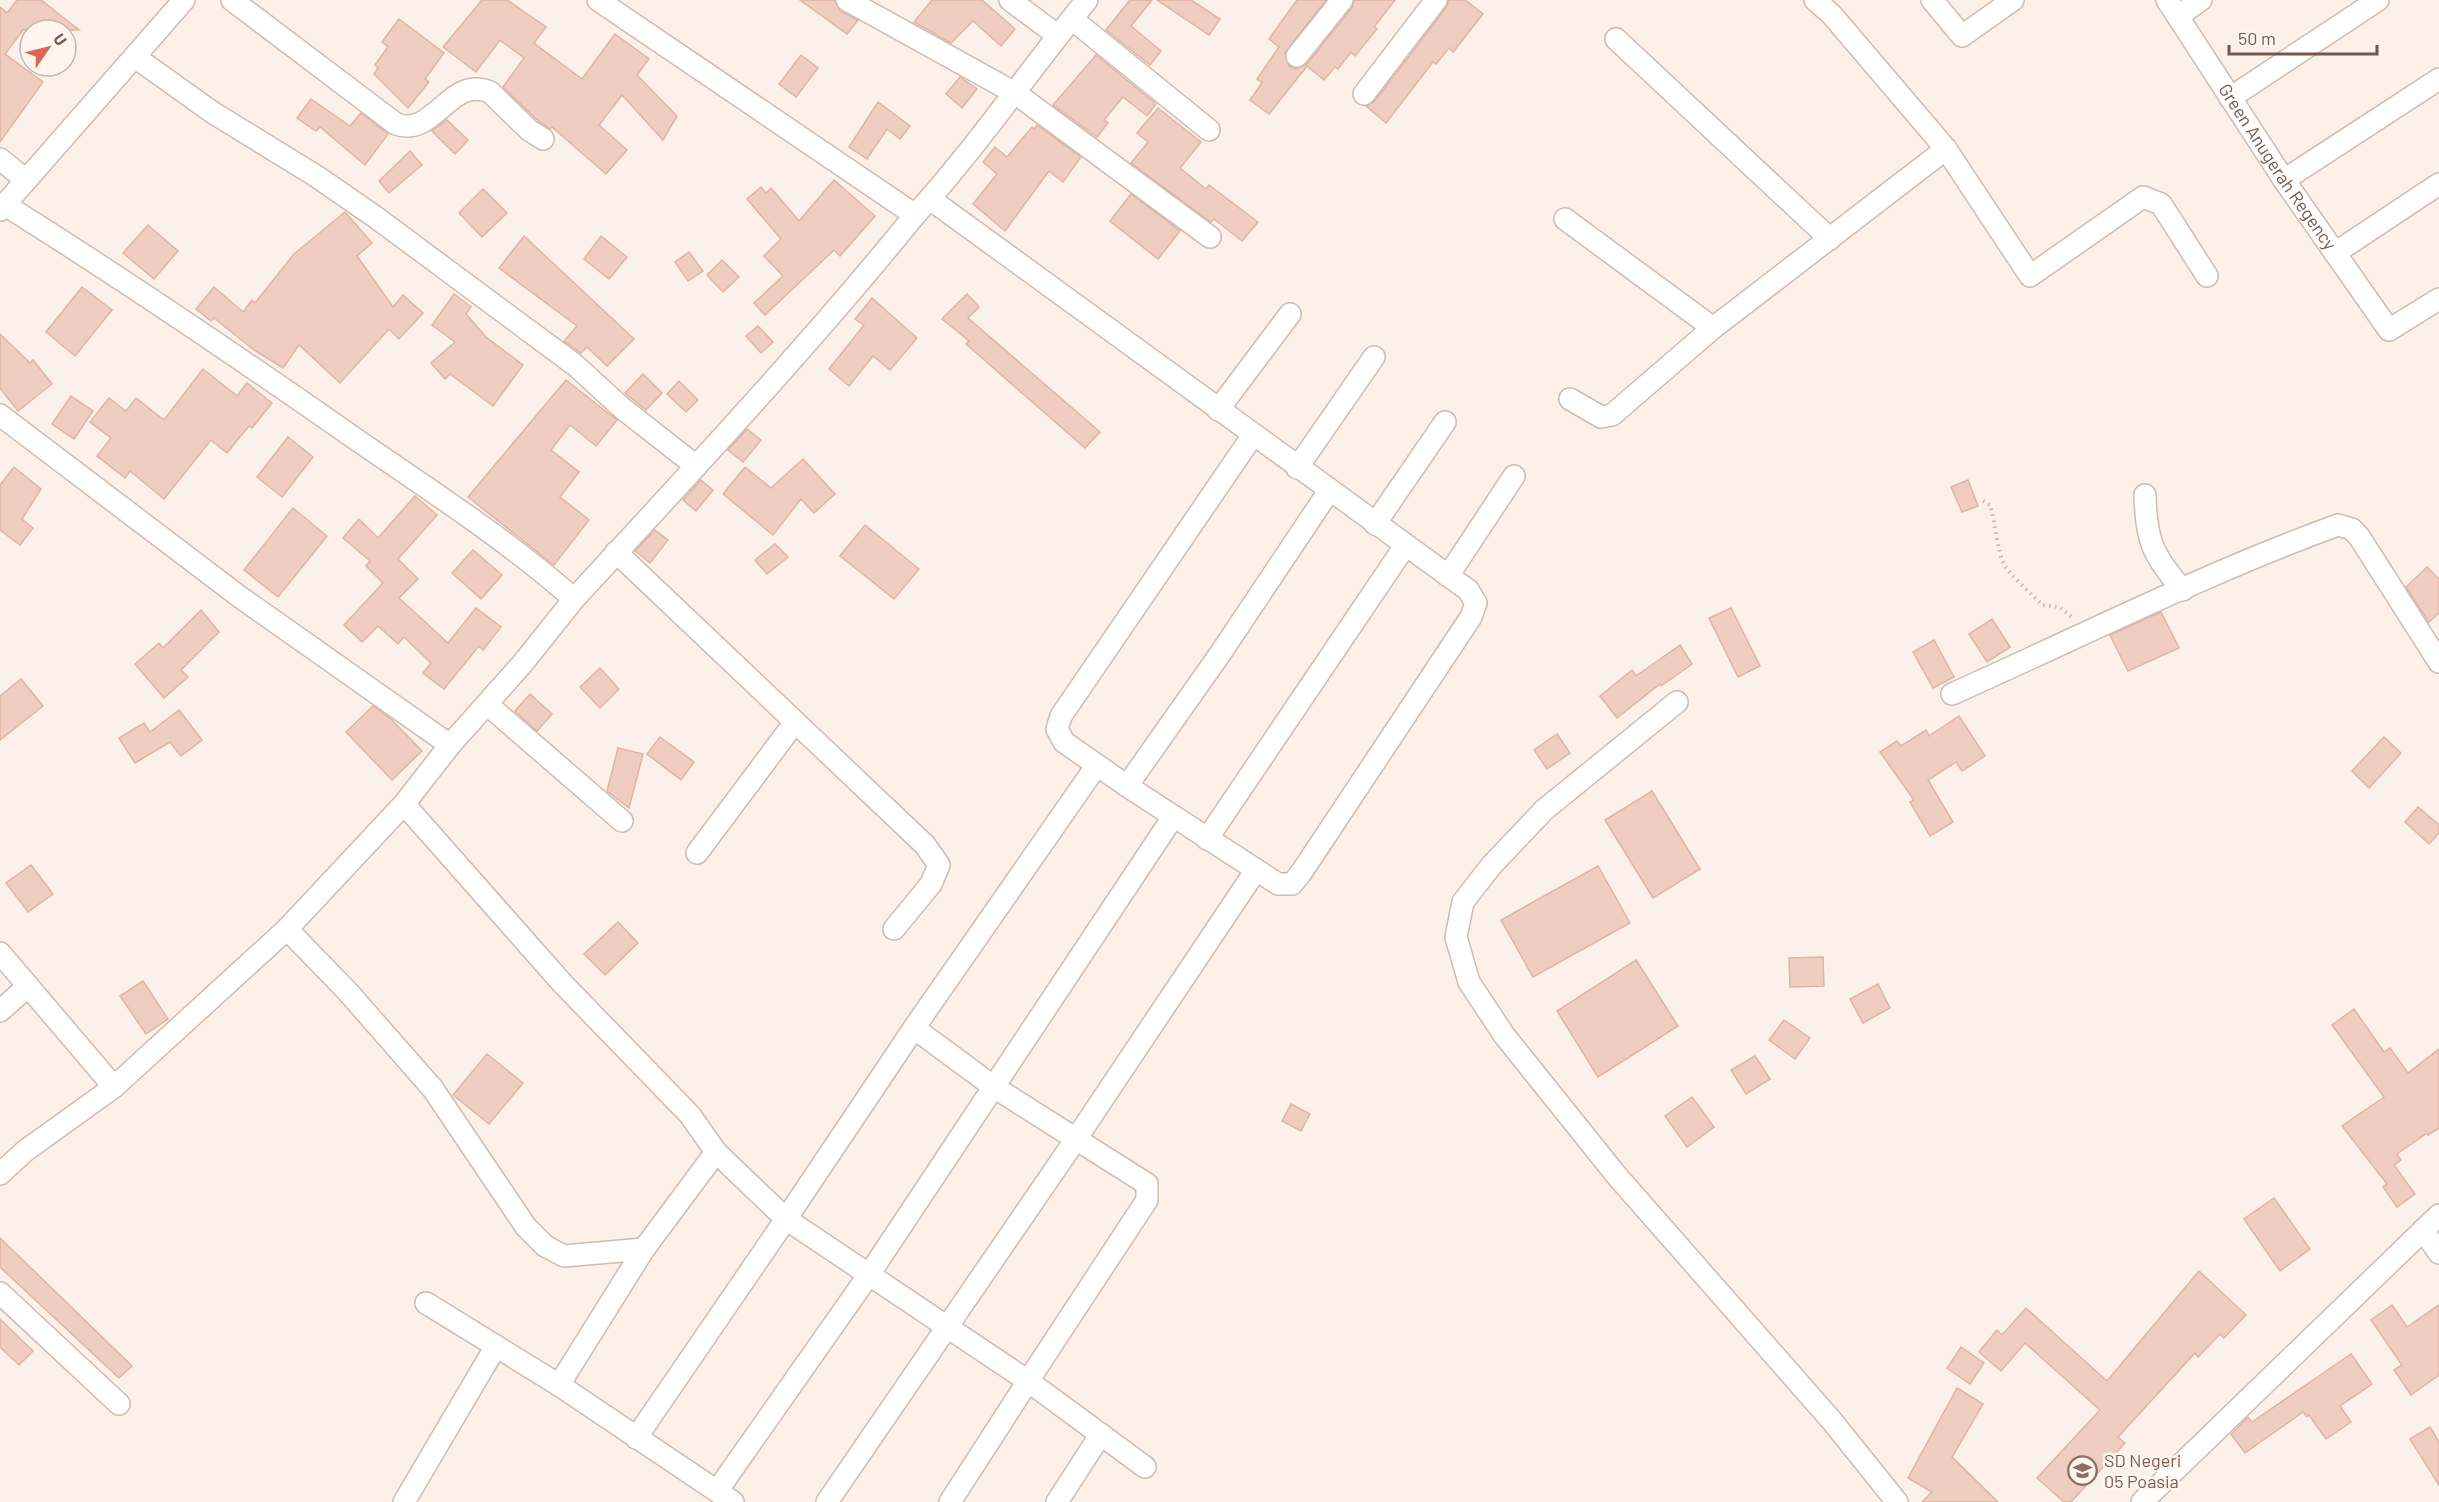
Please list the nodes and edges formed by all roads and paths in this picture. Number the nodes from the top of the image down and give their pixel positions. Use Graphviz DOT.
graph roads {
  1 [pos="184,0"];
  2 [pos="232,0"];
  3 [pos="598,0"];
  4 [pos="847,0"];
  5 [pos="1010,0"];
  6 [pos="1087,0"];
  7 [pos="1342,0"];
  8 [pos="1436,0"];
  9 [pos="1815,0"];
  10 [pos="1932,0"];
  11 [pos="2013,0"];
  12 [pos="2201,0"];
  13 [pos="2378,0"];
  14 [pos="2172,8"];
  15 [pos="1072,18"];
  16 [pos="1057,35"];
  17 [pos="1616,39"];
  18 [pos="1298,56"];
  19 [pos="135,57"];
  20 [pos="2439,79"];
  21 [pos="1016,93"];
  22 [pos="1364,94"];
  23 [pos="2230,98"];
  24 [pos="1209,130"];
  25 [pos="543,139"];
  26 [pos="1946,149"];
  27 [pos="0,159"];
  28 [pos="26,180"];
  29 [pos="2284,180"];
  30 [pos="2439,184"];
  31 [pos="930,199"];
  32 [pos="2,208"];
  33 [pos="915,215"];
  34 [pos="1565,219"];
  35 [pos="1210,237"];
  36 [pos="1830,240"];
  37 [pos="2335,253"];
  38 [pos="2207,276"];
  39 [pos="2439,299"];
  40 [pos="1290,314"];
  41 [pos="1713,328"];
  42 [pos="1374,357"];
  43 [pos="1570,399"];
  44 [pos="1218,410"];
  45 [pos="0,415"];
  46 [pos="1445,422"];
  47 [pos="1253,435"];
  48 [pos="696,466"];
  49 [pos="1298,468"];
  50 [pos="1514,476"];
  51 [pos="1329,490"];
  52 [pos="2145,495"];
  53 [pos="1983,501"];
  54 [pos="1375,524"];
  55 [pos="1405,546"];
  56 [pos="616,552"];
  57 [pos="1449,576"];
  58 [pos="2183,590"];
  59 [pos="574,598"];
  60 [pos="2091,633"];
  61 [pos="2439,662"];
  62 [pos="1952,694"];
  63 [pos="1677,702"];
  64 [pos="488,705"];
  65 [pos="795,722"];
  66 [pos="450,745"];
  67 [pos="1096,765"];
  68 [pos="1127,786"];
  69 [pos="404,804"];
  70 [pos="1173,817"];
  71 [pos="622,821"];
  72 [pos="1208,839"];
  73 [pos="697,853"];
  74 [pos="1256,870"];
  75 [pos="287,929"];
  76 [pos="894,930"];
  77 [pos="0,952"];
  78 [pos="28,986"];
  79 [pos="0,1011"];
  80 [pos="914,1028"];
  81 [pos="994,1087"];
  82 [pos="114,1088"];
  83 [pos="1076,1139"];
  84 [pos="716,1152"];
  85 [pos="0,1174"];
  86 [pos="2439,1215"];
  87 [pos="786,1219"];
  88 [pos="2423,1230"];
  89 [pos="644,1249"];
  90 [pos="2439,1253"];
  91 [pos="870,1273"];
  92 [pos="0,1293"];
  93 [pos="426,1303"];
  94 [pos="948,1326"];
  95 [pos="496,1346"];
  96 [pos="1028,1381"];
  97 [pos="559,1385"];
  98 [pos="119,1404"];
  99 [pos="1101,1434"];
  100 [pos="636,1438"];
  101 [pos="1145,1467"];
  102 [pos="725,1496"];
  103 [pos="404,1502"];
  104 [pos="827,1502"];
  105 [pos="950,1502"];
  106 [pos="1057,1502"];
  107 [pos="1897,1502"];
  108 [pos="2142,1502"];
  1 -- 19 [label="street"];
  2 -- 25 [label="street"];
  3 -- 33 [label="street"];
  4 -- 21 [label="street"];
  5 -- 16 [label="street"];
  6 -- 15 [label="street"];
  7 -- 18 [label="street"];
  8 -- 22 [label="street"];
  9 -- 26 [label="street"];
  10 -- 11 [label="street"];
  12 -- 14 [label="street"];
  13 -- 23 [label="street"];
  14 -- 23 [label="street, Green Anugerah Regency"];
  15 -- 16 [label="street"];
  15 -- 24 [label="street"];
  16 -- 21 [label="street"];
  17 -- 36 [label="street"];
  19 -- 28 [label="street"];
  19 -- 48 [label="street"];
  20 -- 29 [label="street"];
  21 -- 31 [label="street"];
  21 -- 35 [label="street"];
  23 -- 29 [label="street, Green Anugerah Regency"];
  26 -- 36 [label="street"];
  26 -- 38 [label="street"];
  27 -- 28 [label="street"];
  28 -- 32 [label="street"];
  29 -- 37 [label="street, Green Anugerah Regency"];
  30 -- 37 [label="street"];
  31 -- 33 [label="street"];
  31 -- 44 [label="street"];
  32 -- 59 [label="street"];
  33 -- 48 [label="street"];
  34 -- 41 [label="street"];
  36 -- 41 [label="street"];
  37 -- 39 [label="street, Green Anugerah Regency"];
  40 -- 44 [label="street"];
  41 -- 43 [label="street"];
  42 -- 49 [label="street"];
  44 -- 47 [label="street"];
  45 -- 66 [label="street"];
  46 -- 54 [label="street"];
  47 -- 49 [label="street"];
  47 -- 67 [label="street"];
  48 -- 56 [label="street"];
  49 -- 51 [label="street"];
  50 -- 57 [label="street"];
  51 -- 54 [label="street"];
  51 -- 68 [label="street"];
  52 -- 58 [label="street"];
  53 -- 60 [label="path"];
  54 -- 55 [label="street"];
  55 -- 57 [label="street"];
  55 -- 72 [label="street"];
  56 -- 59 [label="street"];
  56 -- 65 [label="street"];
  57 -- 74 [label="street"];
  58 -- 60 [label="street"];
  58 -- 61 [label="street"];
  59 -- 64 [label="street"];
  60 -- 62 [label="street"];
  63 -- 107 [label="street"];
  64 -- 66 [label="street"];
  64 -- 71 [label="street"];
  65 -- 73 [label="street"];
  65 -- 76 [label="street"];
  66 -- 69 [label="street"];
  67 -- 68 [label="street"];
  67 -- 80 [label="street"];
  68 -- 70 [label="street"];
  69 -- 75 [label="street"];
  69 -- 84 [label="street"];
  70 -- 72 [label="street"];
  70 -- 81 [label="street"];
  72 -- 74 [label="street"];
  74 -- 83 [label="street"];
  75 -- 82 [label="street"];
  75 -- 89 [label="street"];
  77 -- 78 [label="street"];
  78 -- 79 [label="street"];
  78 -- 82 [label="street"];
  80 -- 81 [label="street"];
  80 -- 87 [label="street"];
  81 -- 83 [label="street"];
  81 -- 91 [label="street"];
  82 -- 85 [label="street"];
  83 -- 94 [label="street"];
  83 -- 96 [label="street"];
  84 -- 87 [label="street"];
  84 -- 89 [label="street"];
  86 -- 88 [label="street"];
  87 -- 91 [label="street"];
  87 -- 100 [label="street"];
  88 -- 90 [label="street"];
  88 -- 108 [label="street"];
  89 -- 97 [label="street"];
  91 -- 94 [label="street"];
  91 -- 102 [label="street"];
  92 -- 98 [label="street"];
  93 -- 95 [label="street"];
  94 -- 96 [label="street"];
  94 -- 104 [label="street"];
  95 -- 97 [label="street"];
  95 -- 103 [label="street"];
  96 -- 99 [label="street"];
  96 -- 105 [label="street"];
  97 -- 100 [label="street"];
  99 -- 101 [label="street"];
  99 -- 106 [label="street"];
  100 -- 102 [label="street"];
}
